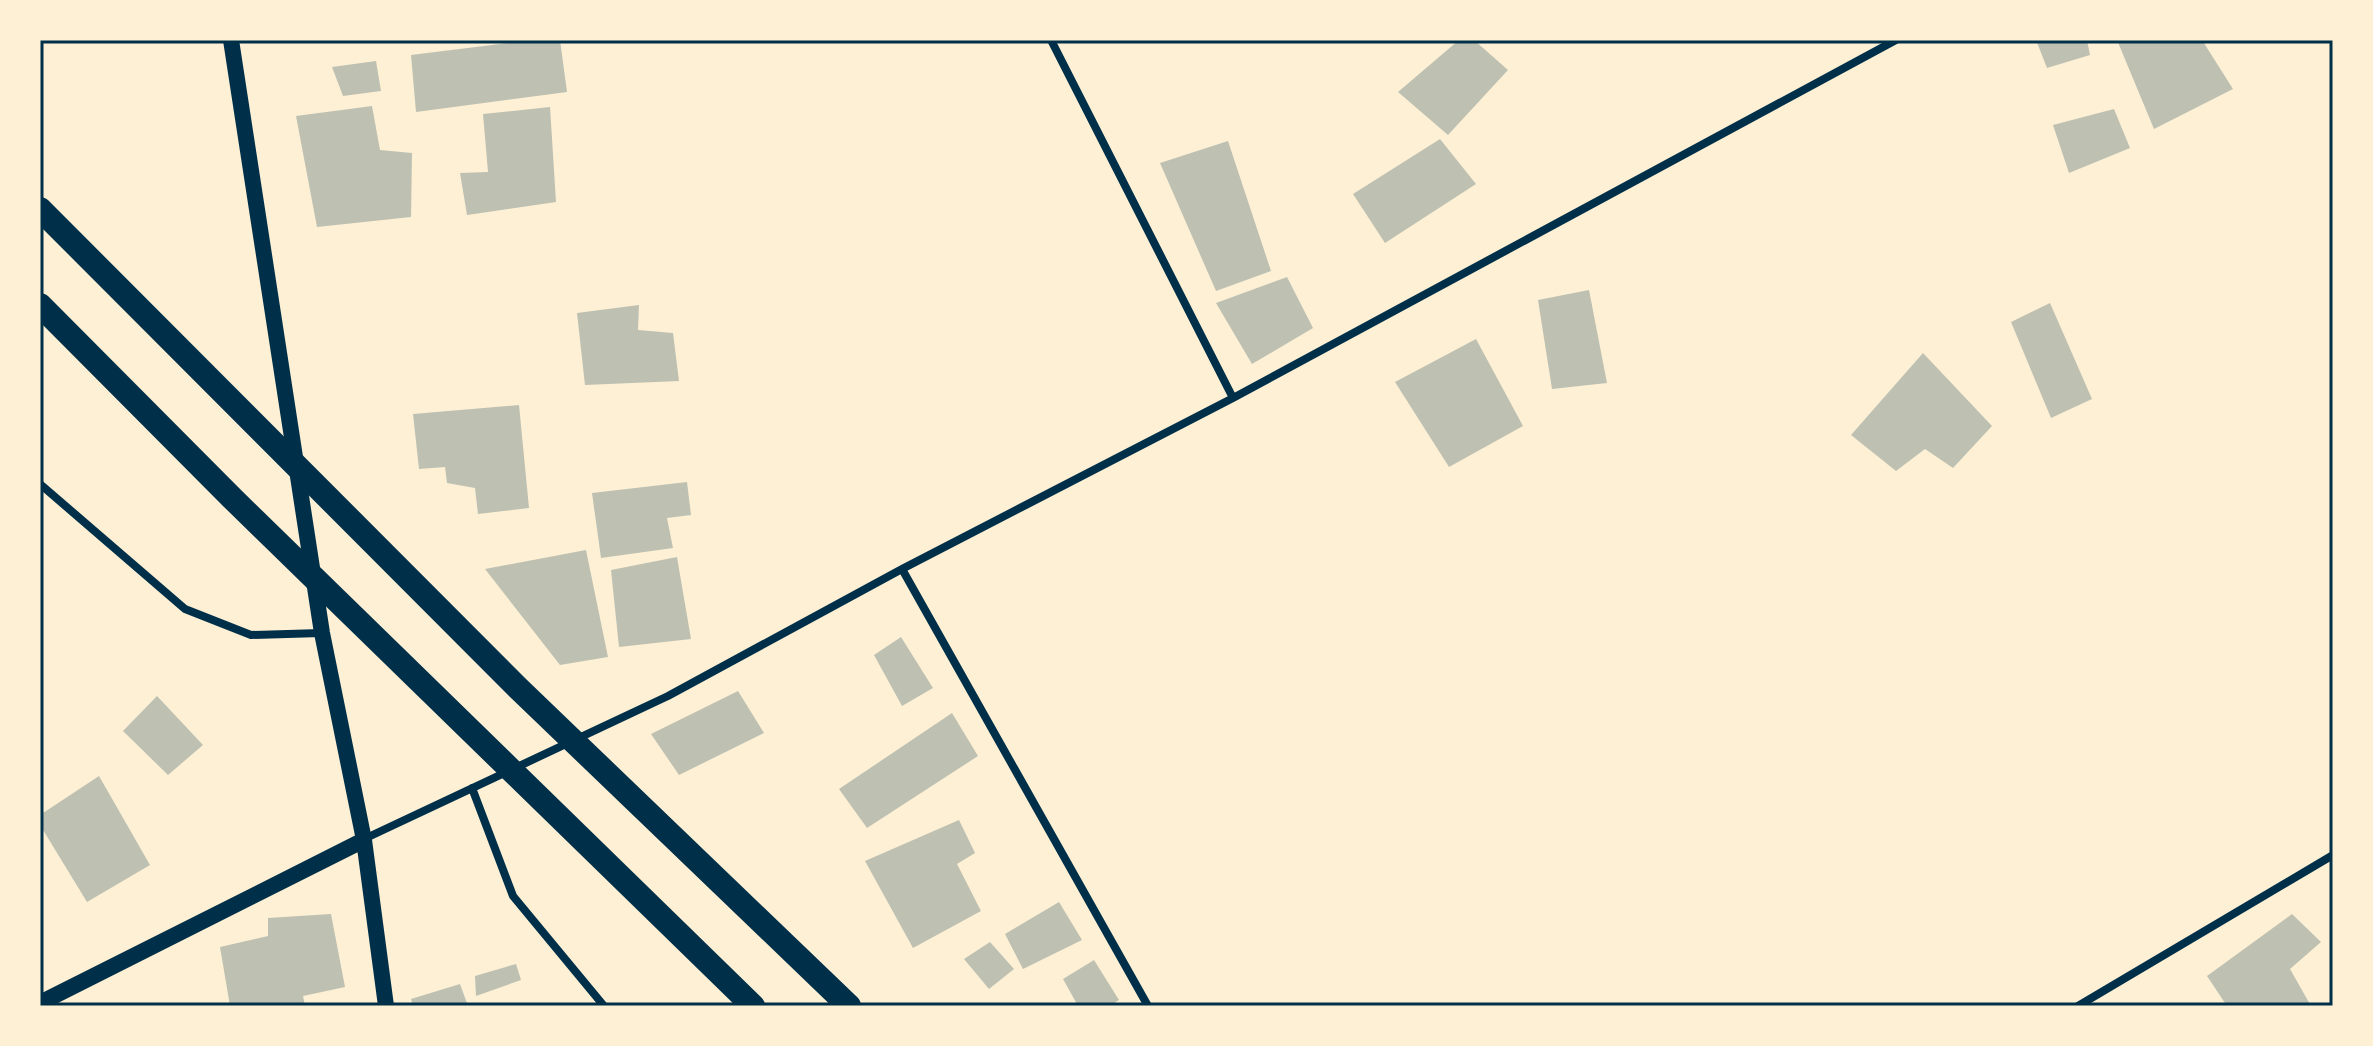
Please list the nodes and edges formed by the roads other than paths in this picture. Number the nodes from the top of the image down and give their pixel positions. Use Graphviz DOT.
graph roads {
  1 [pos="231,40"];
  2 [pos="1051,40"];
  3 [pos="1896,40"];
  4 [pos="40,209"];
  5 [pos="40,305"];
  6 [pos="1233,398"];
  7 [pos="40,484"];
  8 [pos="902,569"];
  9 [pos="322,633"];
  10 [pos="472,788"];
  11 [pos="364,840"];
  12 [pos="2333,855"];
  13 [pos="40,1003"];
  14 [pos="386,1006"];
  15 [pos="604,1006"];
  16 [pos="753,1006"];
  17 [pos="849,1006"];
  18 [pos="1148,1006"];
  19 [pos="2078,1006"];
  1 -- 9 [label="main road"];
  2 -- 6 [label="street"];
  3 -- 6 [label="street"];
  4 -- 17 [label="highway"];
  5 -- 16 [label="highway"];
  6 -- 8 [label="street"];
  7 -- 9 [label="street"];
  8 -- 10 [label="street"];
  8 -- 18 [label="street"];
  9 -- 11 [label="main road"];
  10 -- 11 [label="street"];
  10 -- 15 [label="street"];
  11 -- 13 [label="main road"];
  11 -- 14 [label="main road"];
  12 -- 19 [label="street"];
}
